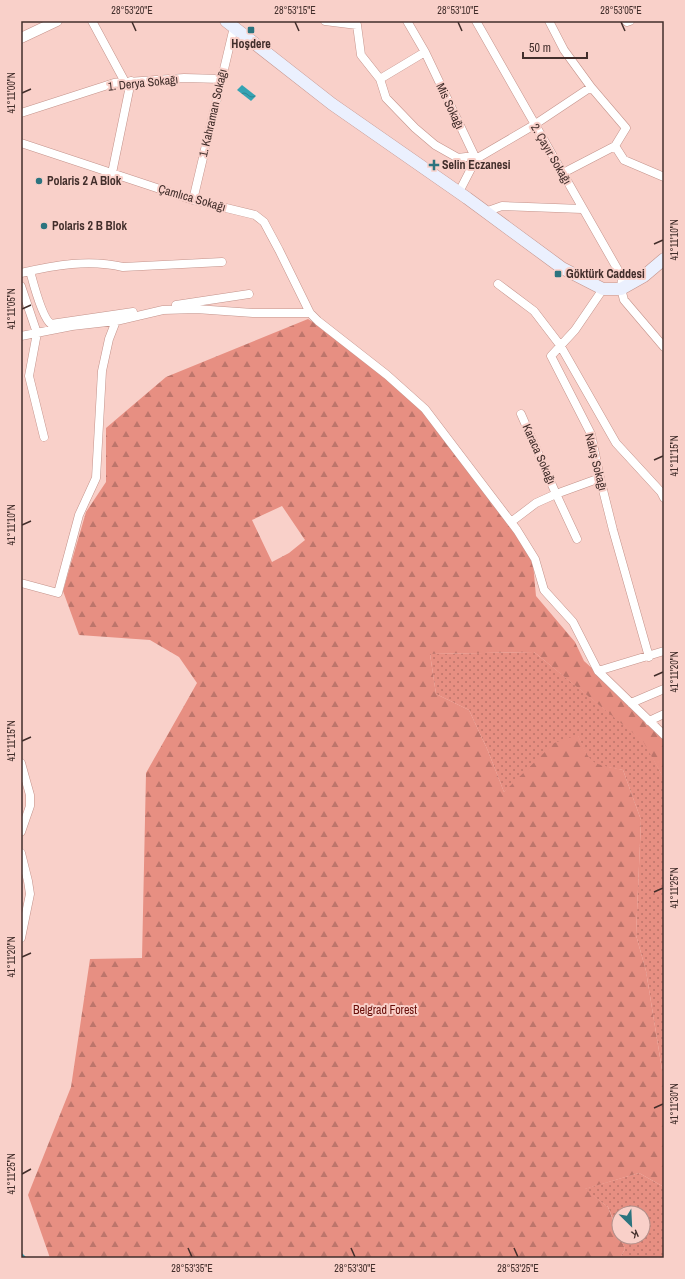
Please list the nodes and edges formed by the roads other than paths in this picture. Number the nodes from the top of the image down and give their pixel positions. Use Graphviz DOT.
graph roads {
  1 [pos="92,21"];
  2 [pos="325,21"];
  3 [pos="406,21"];
  4 [pos="476,21"];
  5 [pos="549,21"];
  6 [pos="626,21"];
  7 [pos="630,21"];
  8 [pos="54,22"];
  9 [pos="230,24"];
  10 [pos="21,38"];
  11 [pos="424,52"];
  12 [pos="222,79"];
  13 [pos="380,79"];
  14 [pos="128,82"];
  15 [pos="591,87"];
  16 [pos="21,113"];
  17 [pos="534,125"];
  18 [pos="21,143"];
  19 [pos="615,146"];
  20 [pos="475,158"];
  21 [pos="112,173"];
  22 [pos="563,173"];
  23 [pos="664,177"];
  24 [pos="458,192"];
  25 [pos="193,200"];
  26 [pos="582,209"];
  27 [pos="485,212"];
  28 [pos="664,259"];
  29 [pos="222,262"];
  30 [pos="30,271"];
  31 [pos="21,273"];
  32 [pos="498,284"];
  33 [pos="21,286"];
  34 [pos="603,289"];
  35 [pos="621,289"];
  36 [pos="249,294"];
  37 [pos="310,313"];
  38 [pos="116,321"];
  39 [pos="37,333"];
  40 [pos="21,336"];
  41 [pos="560,345"];
  42 [pos="664,347"];
  43 [pos="521,414"];
  44 [pos="44,437"];
  45 [pos="600,478"];
  46 [pos="556,494"];
  47 [pos="663,494"];
  48 [pos="511,522"];
  49 [pos="577,538"];
  50 [pos="21,583"];
  51 [pos="664,651"];
  52 [pos="649,657"];
  53 [pos="598,671"];
  54 [pos="664,689"];
  55 [pos="630,703"];
  56 [pos="664,714"];
  57 [pos="649,721"];
  58 [pos="664,735"];
  59 [pos="21,763"];
  60 [pos="21,832"];
  61 [pos="21,853"];
  62 [pos="21,938"];
  1 -- 14 [label="street"];
  2 -- 13 [label="street"];
  3 -- 11 [label="street, Mis Sokağı"];
  4 -- 17 [label="street, 2. Çayır Sokağı"];
  5 -- 15 [label="street"];
  6 -- 7 [label="street"];
  8 -- 10 [label="street"];
  9 -- 12 [label="street, 1. Kahraman Sokağı"];
  9 -- 24 [label="main road"];
  11 -- 13 [label="street"];
  11 -- 20 [label="street, Mis Sokağı"];
  12 -- 14 [label="street, 1. Derya Sokağı"];
  12 -- 25 [label="street, 1. Kahraman Sokağı"];
  13 -- 20 [label="street"];
  14 -- 16 [label="street, 1. Derya Sokağı"];
  14 -- 21 [label="street"];
  15 -- 17 [label="street"];
  15 -- 19 [label="street"];
  17 -- 20 [label="street"];
  17 -- 22 [label="street, 2. Çayır Sokağı"];
  18 -- 21 [label="street, Çamlıca Sokağı"];
  19 -- 22 [label="street"];
  19 -- 23 [label="street"];
  20 -- 24 [label="street"];
  21 -- 25 [label="street, Çamlıca Sokağı"];
  22 -- 26 [label="street, 2. Çayır Sokağı"];
  24 -- 27 [label="main road"];
  25 -- 37 [label="street, Çamlıca Sokağı"];
  26 -- 27 [label="street"];
  26 -- 35 [label="street, 2. Çayır Sokağı"];
  27 -- 34 [label="main road"];
  28 -- 35 [label="main road"];
  29 -- 30 [label="street"];
  30 -- 31 [label="street"];
  30 -- 36 [label="street"];
  32 -- 41 [label="street"];
  33 -- 39 [label="street"];
  34 -- 35 [label="main road"];
  34 -- 41 [label="street, Nakış Sokağı"];
  35 -- 42 [label="street"];
  37 -- 38 [label="street"];
  37 -- 48 [label="street"];
  38 -- 39 [label="street"];
  38 -- 50 [label="street"];
  39 -- 40 [label="street"];
  39 -- 44 [label="street"];
  41 -- 45 [label="street, Nakış Sokağı"];
  41 -- 47 [label="street"];
  43 -- 46 [label="street, Karaca Sokağı"];
  45 -- 46 [label="street"];
  45 -- 52 [label="street, Nakış Sokağı"];
  46 -- 48 [label="street"];
  46 -- 49 [label="street, Karaca Sokağı"];
  48 -- 53 [label="street"];
  51 -- 52 [label="street"];
  52 -- 53 [label="street"];
  53 -- 55 [label="street"];
  54 -- 55 [label="street"];
  55 -- 57 [label="street"];
  56 -- 57 [label="street"];
  57 -- 58 [label="street"];
  59 -- 60 [label="street"];
  61 -- 62 [label="street"];
}
